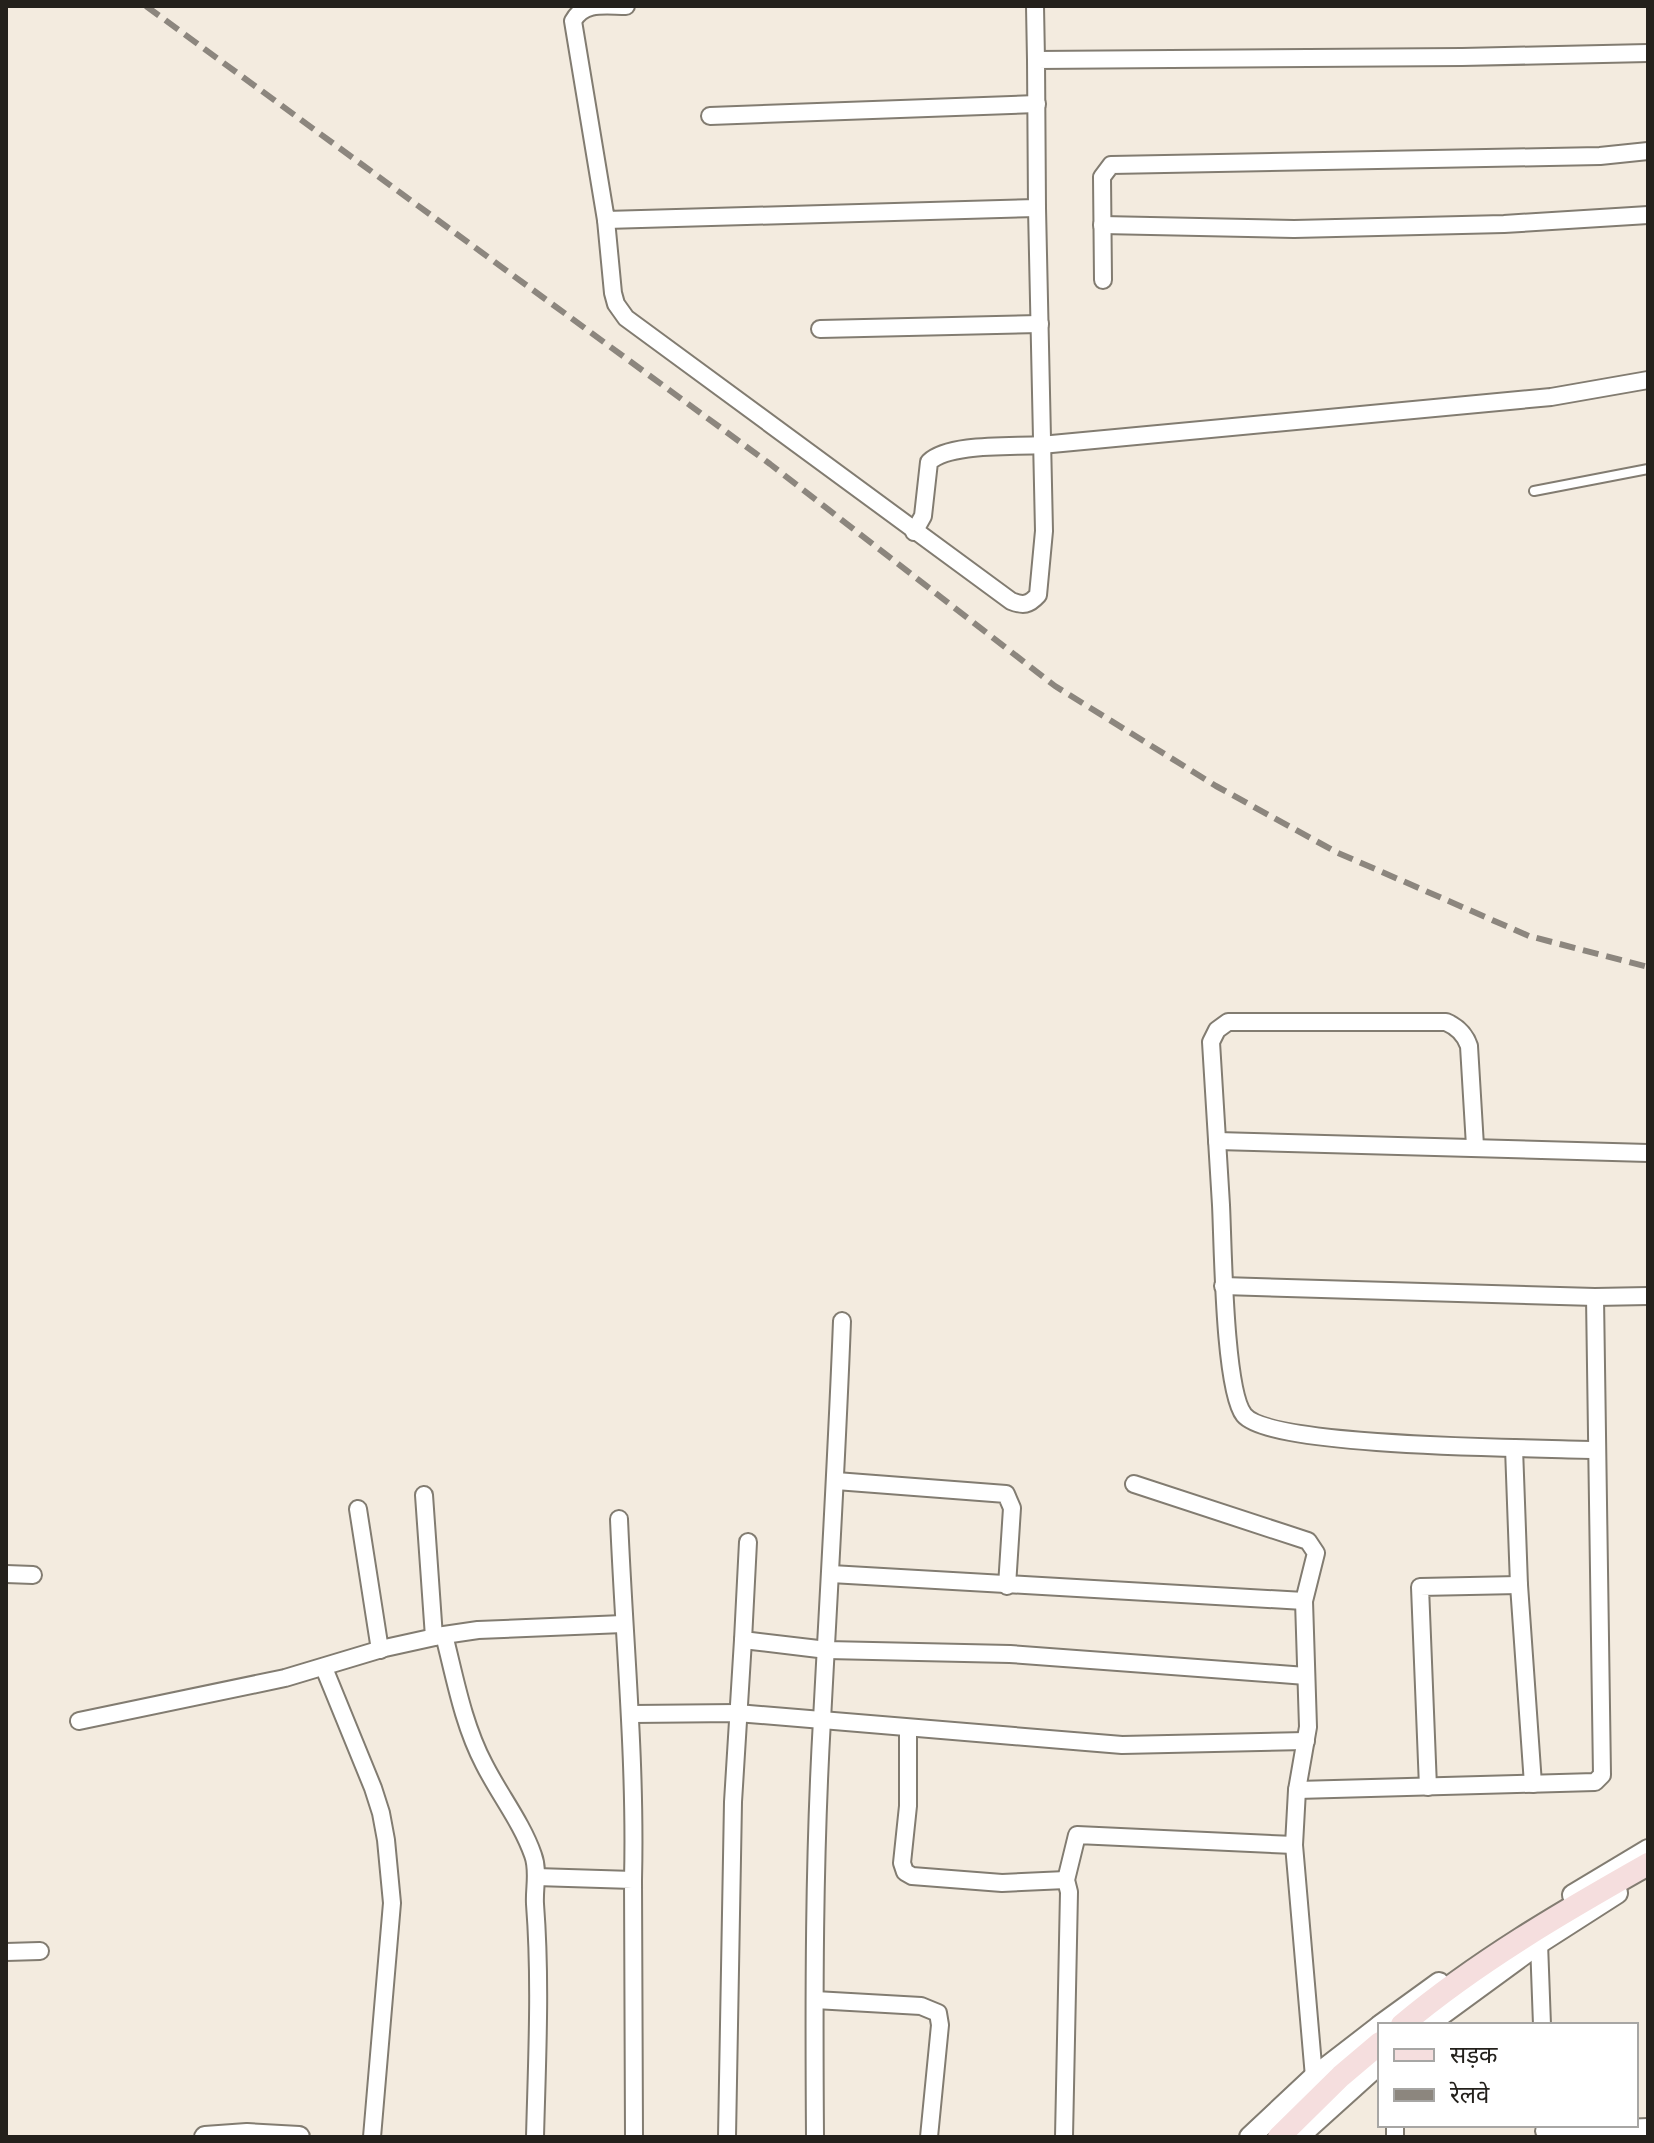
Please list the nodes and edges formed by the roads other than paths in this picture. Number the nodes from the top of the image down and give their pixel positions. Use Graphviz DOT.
graph roads {
  1 [pos="626,6"];
  2 [pos="1035,6"];
  3 [pos="1648,53"];
  4 [pos="1036,60"];
  5 [pos="1037,104"];
  6 [pos="710,116"];
  7 [pos="1648,151"];
  8 [pos="1037,208"];
  9 [pos="1648,215"];
  10 [pos="606,220"];
  11 [pos="1102,225"];
  12 [pos="1103,280"];
  13 [pos="1040,324"];
  14 [pos="820,329"];
  15 [pos="1648,380"];
  16 [pos="1041,445"];
  17 [pos="1648,469"];
  18 [pos="1534,491"];
  19 [pos="914,532"];
  20 [pos="1217,1141"];
  21 [pos="1475,1146"];
  22 [pos="1648,1153"];
  23 [pos="1223,1286"];
  24 [pos="1648,1296"];
  25 [pos="1595,1297"];
  26 [pos="842,1321"];
  27 [pos="1514,1448"];
  28 [pos="1597,1450"];
  29 [pos="836,1481"];
  30 [pos="1134,1484"];
  31 [pos="424,1495"];
  32 [pos="358,1509"];
  33 [pos="619,1519"];
  34 [pos="748,1542"];
  35 [pos="6,1574"];
  36 [pos="831,1574"];
  37 [pos="33,1575"];
  38 [pos="1519,1585"];
  39 [pos="1007,1586"];
  40 [pos="1304,1601"];
  41 [pos="623,1624"];
  42 [pos="439,1636"];
  43 [pos="743,1640"];
  44 [pos="380,1650"];
  45 [pos="827,1650"];
  46 [pos="324,1668"];
  47 [pos="1306,1676"];
  48 [pos="737,1713"];
  49 [pos="632,1714"];
  50 [pos="79,1721"];
  51 [pos="822,1722"];
  52 [pos="908,1729"];
  53 [pos="1306,1741"];
  54 [pos="1533,1784"];
  55 [pos="1428,1787"];
  56 [pos="1297,1790"];
  57 [pos="1294,1845"];
  58 [pos="1648,1850"];
  59 [pos="1648,1864"];
  60 [pos="1648,1874"];
  61 [pos="536,1877"];
  62 [pos="633,1880"];
  63 [pos="1066,1880"];
  64 [pos="1539,1943"];
  65 [pos="40,1951"];
  66 [pos="6,1952"];
  67 [pos="815,2000"];
  68 [pos="1383,2023"];
  69 [pos="1404,2023"];
  70 [pos="1430,2023"];
  71 [pos="1542,2023"];
  72 [pos="1378,2027"];
  73 [pos="1378,2045"];
  74 [pos="1378,2065"];
  75 [pos="1314,2077"];
  76 [pos="1648,2127"];
  77 [pos="1544,2131"];
  78 [pos="1307,2132"];
  79 [pos="1621,2133"];
  80 [pos="247,2136"];
  81 [pos="205,2137"];
  82 [pos="299,2137"];
  83 [pos="372,2137"];
  84 [pos="535,2137"];
  85 [pos="634,2137"];
  86 [pos="727,2137"];
  87 [pos="815,2137"];
  88 [pos="929,2137"];
  89 [pos="1064,2137"];
  90 [pos="1250,2137"];
  91 [pos="1279,2137"];
  1 -- 10 [label="street"];
  2 -- 4 [label="street"];
  3 -- 4 [label="street"];
  4 -- 5 [label="street"];
  5 -- 6 [label="street"];
  5 -- 8 [label="street"];
  7 -- 11 [label="street"];
  8 -- 10 [label="street"];
  8 -- 13 [label="street"];
  9 -- 11 [label="street"];
  10 -- 19 [label="street"];
  11 -- 12 [label="street"];
  13 -- 14 [label="street"];
  13 -- 16 [label="street"];
  15 -- 16 [label="street"];
  16 -- 19 [label="street"];
  16 -- 19 [label="street"];
  17 -- 18 [label="lane"];
  20 -- 21 [label="street"];
  20 -- 21 [label="street"];
  20 -- 23 [label="street"];
  21 -- 22 [label="street"];
  23 -- 25 [label="street"];
  23 -- 27 [label="street"];
  24 -- 25 [label="street"];
  25 -- 28 [label="street"];
  26 -- 29 [label="street"];
  27 -- 28 [label="street"];
  27 -- 38 [label="street"];
  28 -- 54 [label="street"];
  29 -- 36 [label="street"];
  29 -- 39 [label="street"];
  30 -- 40 [label="street"];
  31 -- 42 [label="street"];
  32 -- 44 [label="street"];
  33 -- 41 [label="street"];
  34 -- 43 [label="street"];
  35 -- 37 [label="street"];
  36 -- 39 [label="street"];
  36 -- 45 [label="street"];
  38 -- 54 [label="street"];
  38 -- 55 [label="street"];
  39 -- 40 [label="street"];
  40 -- 47 [label="street"];
  41 -- 42 [label="street"];
  41 -- 49 [label="street"];
  42 -- 44 [label="street"];
  42 -- 61 [label="street"];
  43 -- 45 [label="street"];
  43 -- 48 [label="street"];
  44 -- 46 [label="street"];
  45 -- 47 [label="street"];
  45 -- 51 [label="street"];
  46 -- 50 [label="street"];
  46 -- 83 [label="street"];
  47 -- 53 [label="street"];
  48 -- 49 [label="street"];
  48 -- 51 [label="street"];
  48 -- 86 [label="street"];
  49 -- 62 [label="street"];
  51 -- 52 [label="street"];
  51 -- 67 [label="street"];
  52 -- 53 [label="street"];
  52 -- 63 [label="street"];
  53 -- 56 [label="street"];
  54 -- 55 [label="street"];
  55 -- 56 [label="street"];
  56 -- 57 [label="street"];
  57 -- 63 [label="street"];
  57 -- 75 [label="street"];
  58 -- 68 [label="street"];
  59 -- 69 [label="main road"];
  60 -- 64 [label="street"];
  61 -- 62 [label="street"];
  61 -- 84 [label="street"];
  62 -- 85 [label="street"];
  63 -- 89 [label="street"];
  64 -- 70 [label="street"];
  64 -- 71 [label="street"];
  65 -- 66 [label="street"];
  67 -- 87 [label="street"];
  67 -- 88 [label="street"];
  72 -- 75 [label="street"];
  73 -- 91 [label="main road"];
  74 -- 78 [label="street"];
  75 -- 90 [label="street"];
  76 -- 79 [label="street"];
  77 -- 79 [label="street"];
  80 -- 81 [label="street"];
  80 -- 82 [label="street"];
}
